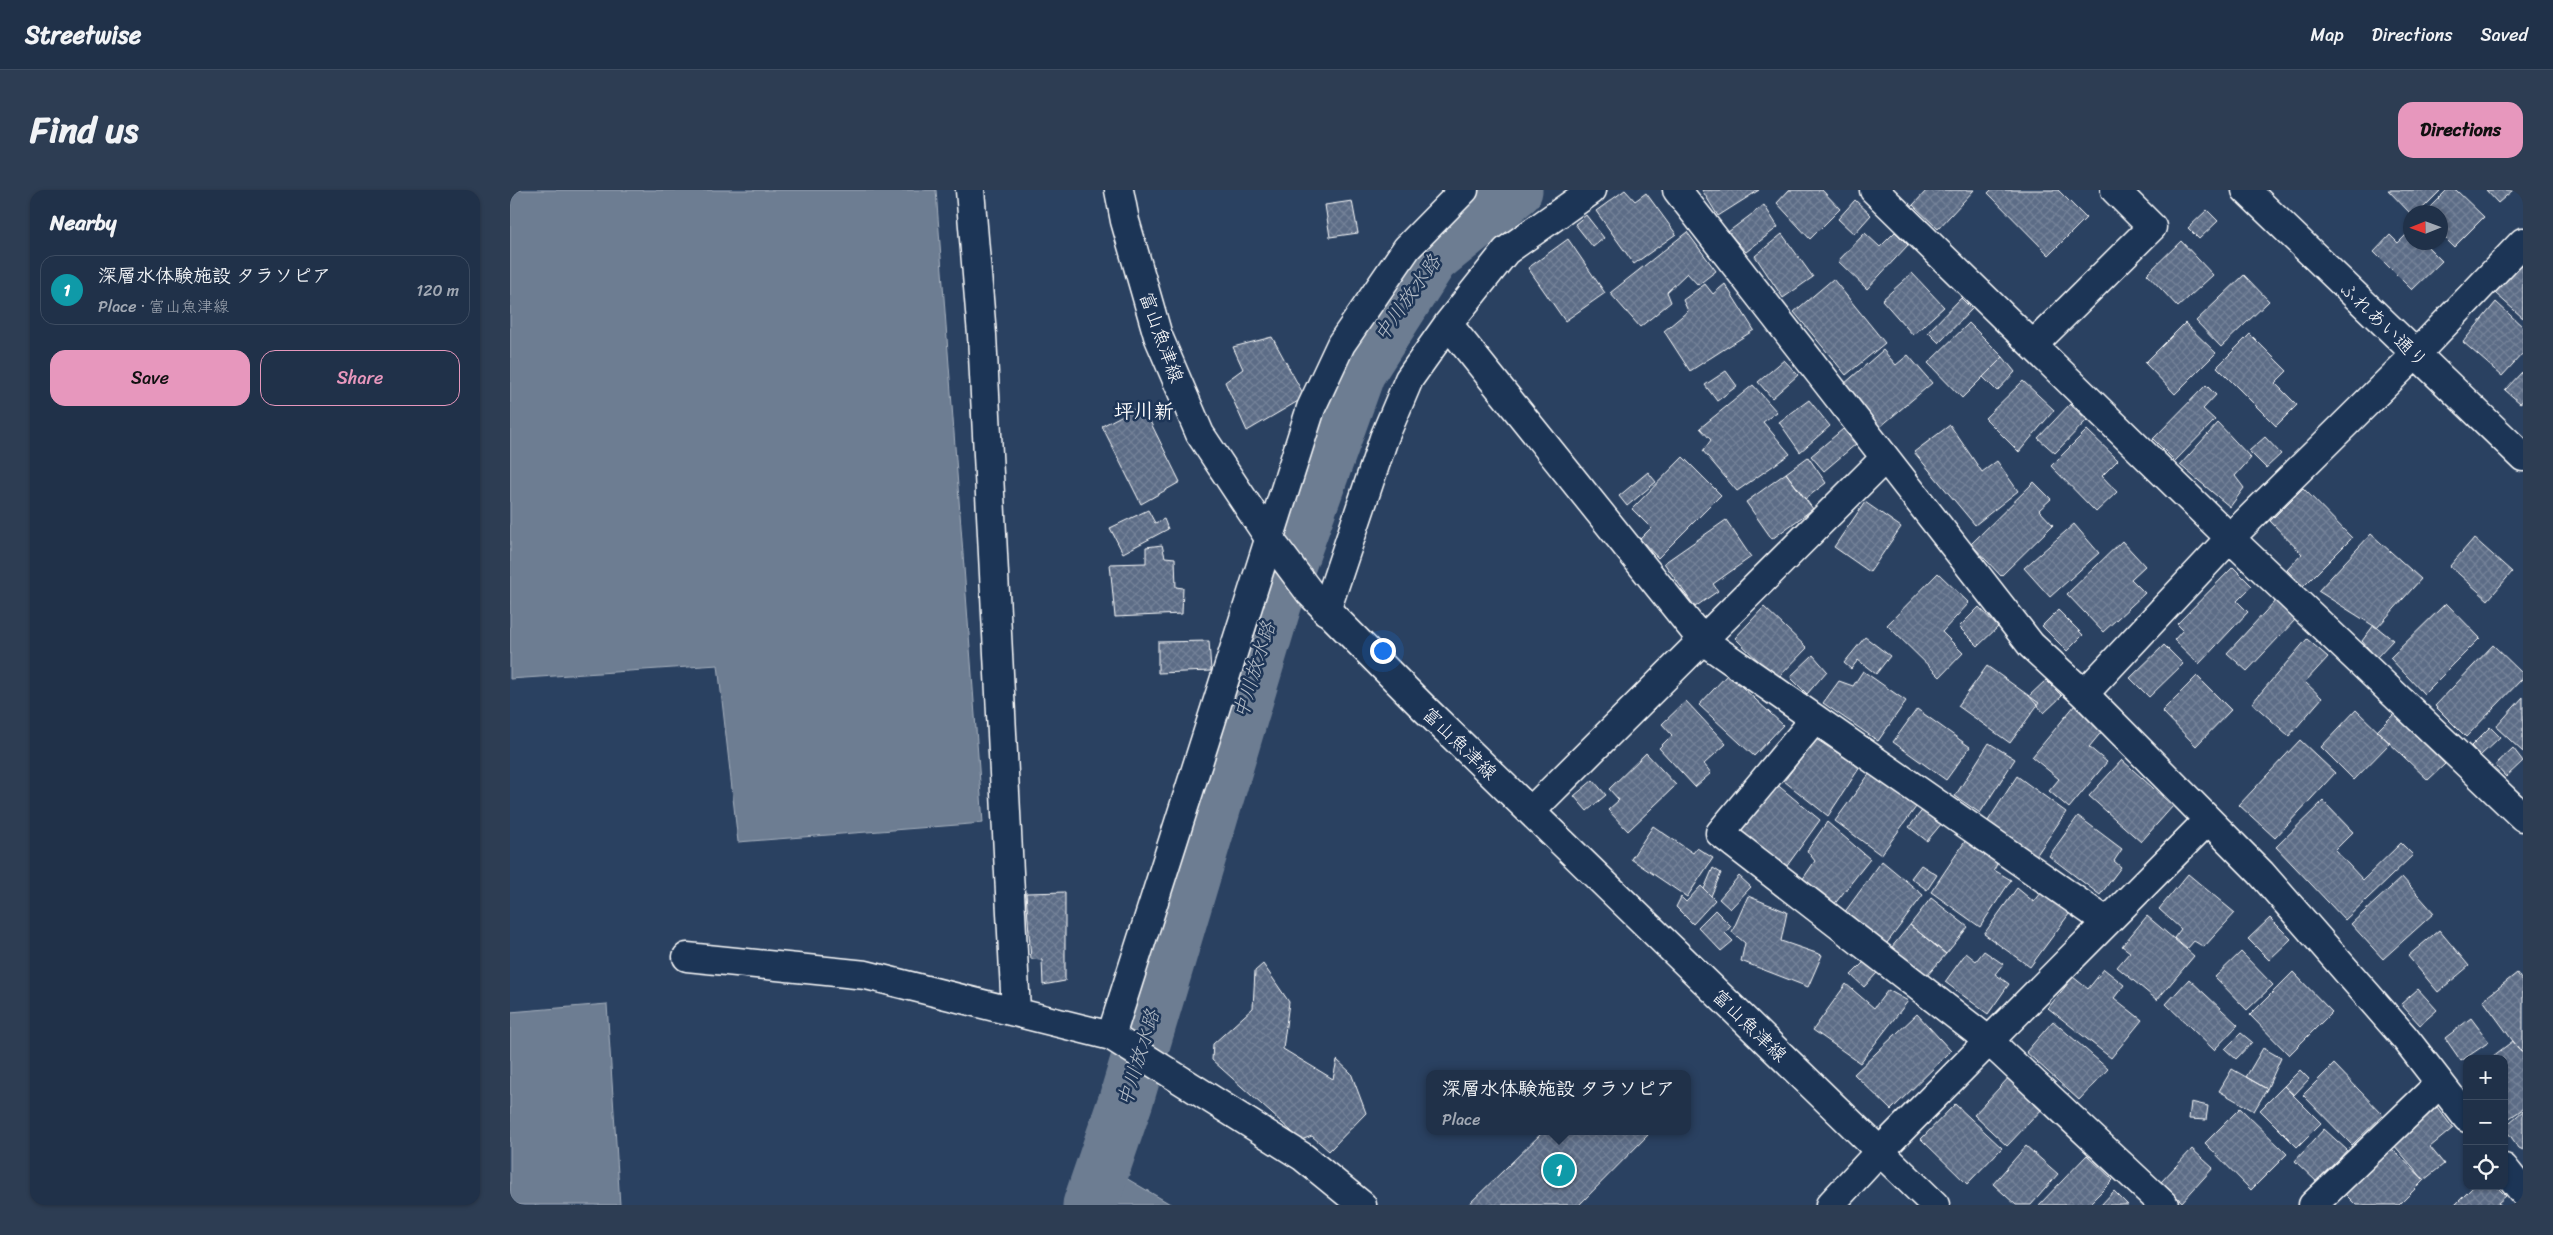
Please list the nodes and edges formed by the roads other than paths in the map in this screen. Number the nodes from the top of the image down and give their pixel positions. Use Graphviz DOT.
graph roads {
  1 [pos="970,190"];
  2 [pos="1119,190"];
  3 [pos="1464,190"];
  4 [pos="1592,190"];
  5 [pos="1677,190"];
  6 [pos="1874,190"];
  7 [pos="2246,190"];
  8 [pos="2116,191"];
  9 [pos="2523,242"];
  10 [pos="1448,324"];
  11 [pos="2033,345"];
  12 [pos="2416,354"];
  13 [pos="2523,457"];
  14 [pos="1884,458"];
  15 [pos="2230,538"];
  16 [pos="1274,545"];
  17 [pos="1318,602"];
  18 [pos="1702,640"];
  19 [pos="2084,694"];
  20 [pos="1816,718"];
  21 [pos="1531,811"];
  22 [pos="2523,817"];
  23 [pos="2208,820"];
  24 [pos="2107,922"];
  25 [pos="687,957"];
  26 [pos="1016,1012"];
  27 [pos="1114,1038"];
  28 [pos="1989,1041"];
  29 [pos="2440,1083"];
  30 [pos="2463,1113"];
  31 [pos="1880,1151"];
  32 [pos="2508,1173"];
  33 [pos="2523,1192"];
  34 [pos="1362,1205"];
  35 [pos="1830,1205"];
  36 [pos="1935,1205"];
  37 [pos="2164,1205"];
  38 [pos="2313,1205"];
  1 -- 26 [label="street"];
  2 -- 16 [label="street, 富山魚津線"];
  3 -- 16 [label="street"];
  4 -- 10 [label="street"];
  5 -- 14 [label="street"];
  6 -- 11 [label="street"];
  7 -- 12 [label="street, ふれあい通り"];
  8 -- 11 [label="street"];
  9 -- 12 [label="street"];
  10 -- 17 [label="street"];
  10 -- 18 [label="street"];
  11 -- 15 [label="street"];
  12 -- 13 [label="street, ふれあい通り"];
  12 -- 15 [label="street"];
  14 -- 18 [label="street"];
  14 -- 19 [label="street"];
  15 -- 19 [label="street"];
  15 -- 22 [label="street"];
  16 -- 17 [label="street, 富山魚津線"];
  16 -- 27 [label="street"];
  17 -- 21 [label="street, 富山魚津線"];
  18 -- 20 [label="street"];
  18 -- 21 [label="street"];
  19 -- 23 [label="street"];
  20 -- 24 [label="street"];
  20 -- 28 [label="street"];
  21 -- 31 [label="street, 富山魚津線"];
  23 -- 24 [label="street"];
  23 -- 29 [label="street"];
  24 -- 28 [label="street"];
  25 -- 26 [label="street"];
  26 -- 27 [label="street"];
  27 -- 34 [label="street"];
  28 -- 31 [label="street"];
  28 -- 37 [label="street"];
  29 -- 30 [label="street"];
  29 -- 38 [label="street"];
  31 -- 35 [label="street"];
  31 -- 36 [label="street, 富山魚津線"];
  32 -- 33 [label="street"];
}
